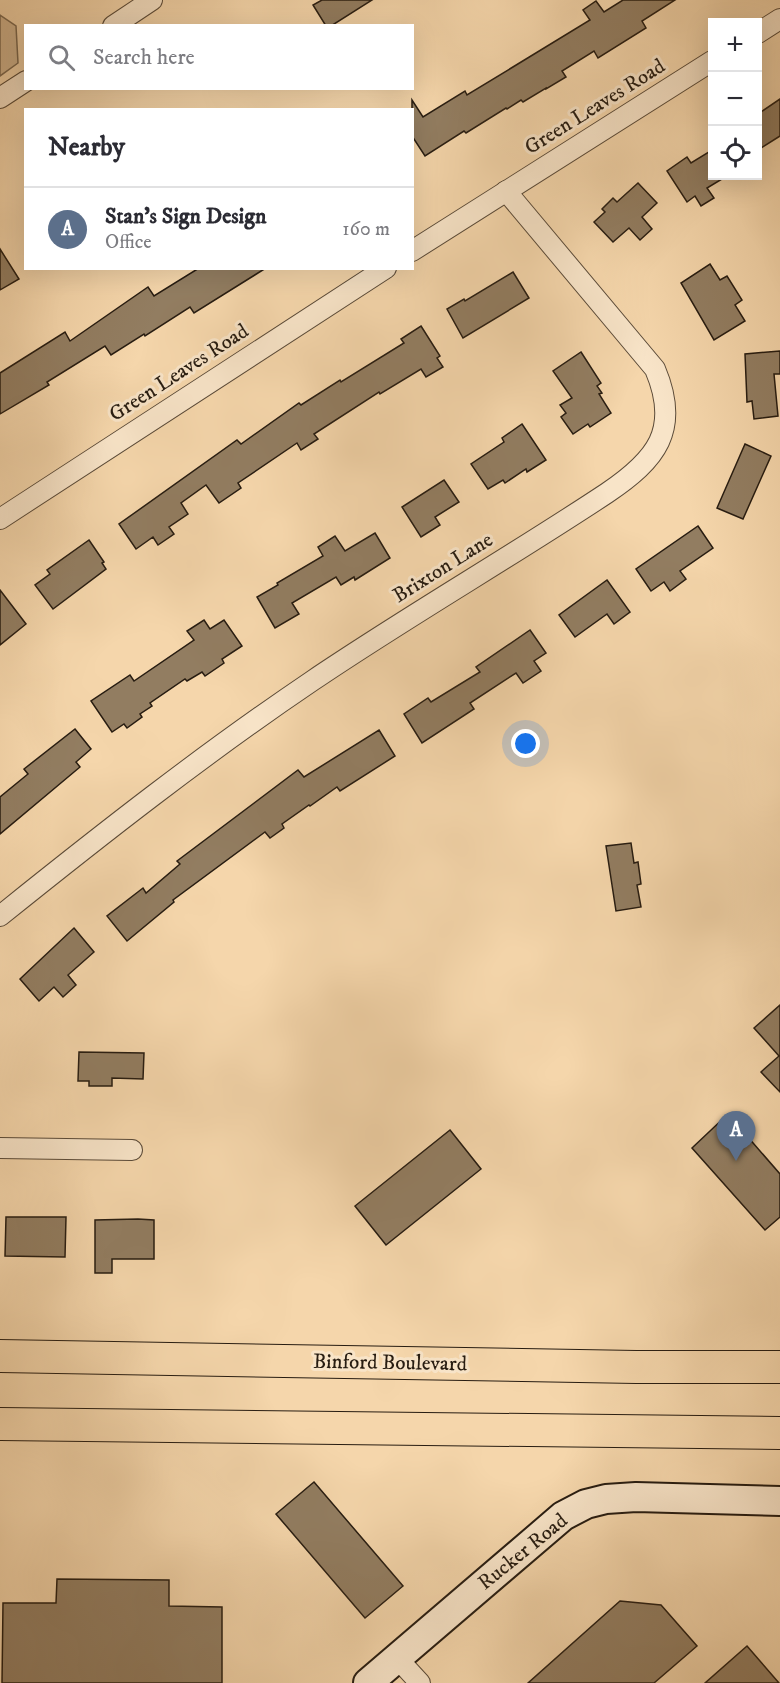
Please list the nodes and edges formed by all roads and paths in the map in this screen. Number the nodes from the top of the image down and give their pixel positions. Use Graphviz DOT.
graph roads {
  1 [pos="152,0"];
  2 [pos="780,19"];
  3 [pos="116,24"];
  4 [pos="762,30"];
  5 [pos="708,64"];
  6 [pos="24,82"];
  7 [pos="0,98"];
  8 [pos="506,191"];
  9 [pos="414,250"];
  10 [pos="383,270"];
  11 [pos="0,519"];
  12 [pos="0,916"];
  13 [pos="0,1148"];
  14 [pos="132,1150"];
  15 [pos="0,1356"];
  16 [pos="779,1366"];
  17 [pos="780,1420"];
  18 [pos="0,1424"];
  19 [pos="745,1432"];
  20 [pos="780,1433"];
  21 [pos="780,1501"];
  22 [pos="397,1658"];
  23 [pos="368,1683"];
  24 [pos="420,1683"];
  1 -- 3 [label="street"];
  2 -- 4 [label="street"];
  5 -- 8 [label="street, Green Leaves Road"];
  6 -- 7 [label="street"];
  8 -- 9 [label="street, Green Leaves Road"];
  8 -- 12 [label="street, Brixton Lane"];
  10 -- 11 [label="street, Green Leaves Road"];
  13 -- 14 [label="street"];
  15 -- 16 [label="main road, Binford Boulevard"];
  17 -- 19 [label="main road"];
  18 -- 19 [label="main road"];
  19 -- 20 [label="main road"];
  21 -- 22 [label="street, Rucker Road"];
  22 -- 23 [label="street, Rucker Road"];
  22 -- 24 [label="street"];
}
